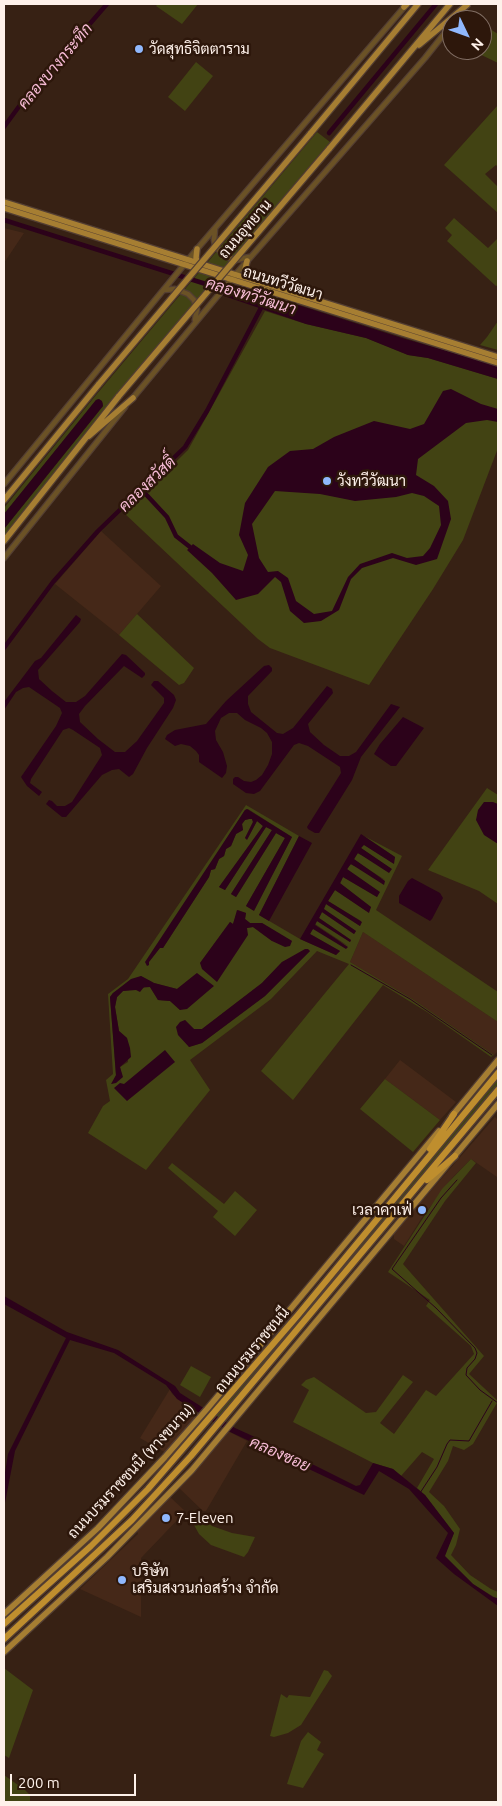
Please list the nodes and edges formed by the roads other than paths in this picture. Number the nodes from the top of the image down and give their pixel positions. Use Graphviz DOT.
graph roads {
  1 [pos="418,4"];
  2 [pos="450,4"];
  3 [pos="468,4"];
  4 [pos="406,5"];
  5 [pos="442,36"];
  6 [pos="410,53"];
  7 [pos="4,202"];
  8 [pos="4,208"];
  9 [pos="216,226"];
  10 [pos="197,249"];
  11 [pos="249,259"];
  12 [pos="185,264"];
  13 [pos="198,264"];
  14 [pos="232,279"];
  15 [pos="252,280"];
  16 [pos="163,290"];
  17 [pos="318,299"];
  18 [pos="316,306"];
  19 [pos="194,323"];
  20 [pos="417,335"];
  21 [pos="498,357"];
  22 [pos="498,363"];
  23 [pos="133,398"];
  24 [pos="75,449"];
  25 [pos="4,484"];
  26 [pos="4,500"];
  27 [pos="4,541"];
  28 [pos="4,558"];
  29 [pos="498,1060"];
  30 [pos="498,1073"];
  31 [pos="498,1090"];
  32 [pos="498,1104"];
  33 [pos="454,1114"];
  34 [pos="455,1156"];
  35 [pos="409,1179"];
  36 [pos="414,1190"];
  37 [pos="4,1614"];
  38 [pos="4,1624"];
  39 [pos="4,1639"];
  40 [pos="4,1652"];
  1 -- 26 [label="main road, ถนนอุทยาน, bridge"];
  2 -- 6 [label="main road, ถนนอุทยาน"];
  3 -- 6 [label="main road"];
  4 -- 9 [label="street, ถนนอุทยาน"];
  5 -- 11 [label="street, ถนนอุทยาน"];
  6 -- 24 [label="main road, ถนนอุทยาน, bridge"];
  7 -- 12 [label="main road, ถนนทวีวัฒนา"];
  8 -- 12 [label="main road, ถนนทวีวัฒนา"];
  9 -- 10 [label="street, ถนนอุทยาน"];
  9 -- 11 [label="street"];
  10 -- 12 [label="street, ถนนอุทยาน"];
  10 -- 13 [label="main road"];
  11 -- 14 [label="street, ถนนอุทยาน"];
  11 -- 15 [label="main road"];
  12 -- 13 [label="main road, ถนนทวีวัฒนา"];
  12 -- 14 [label="main road, ถนนทวีวัฒนา"];
  12 -- 16 [label="street, ถนนอุทยาน"];
  13 -- 14 [label="main road, ถนนทวีวัฒนา"];
  14 -- 15 [label="main road, ถนนทวีวัฒนา"];
  14 -- 18 [label="main road, ถนนทวีวัฒนา"];
  14 -- 19 [label="street, ถนนอุทยาน"];
  15 -- 17 [label="main road, ถนนทวีวัฒนา"];
  16 -- 19 [label="street"];
  16 -- 25 [label="street, ถนนอุทยาน"];
  17 -- 18 [label="main road"];
  17 -- 20 [label="main road, ถนนทวีวัฒนา"];
  18 -- 20 [label="main road, ถนนทวีวัฒนา"];
  19 -- 23 [label="street, ถนนอุทยาน"];
  20 -- 21 [label="main road, ถนนทวีวัฒนา"];
  20 -- 22 [label="main road, ถนนทวีวัฒนา"];
  23 -- 24 [label="main road"];
  23 -- 28 [label="street, ถนนอุทยาน"];
  24 -- 27 [label="main road, ถนนอุทยาน"];
  29 -- 33 [label="main road, ถนนบรมราชชนนี (ทางขนาน)"];
  30 -- 35 [label="highway, ถนนบรมราชชนนี"];
  31 -- 36 [label="highway, ถนนบรมราชชนนี"];
  32 -- 34 [label="main road"];
  33 -- 35 [label="highway"];
  33 -- 37 [label="main road, ถนนบรมราชชนนี (ทางขนาน)"];
  34 -- 36 [label="highway"];
  34 -- 40 [label="main road"];
  35 -- 38 [label="highway, ถนนบรมราชชนนี"];
  36 -- 39 [label="highway, ถนนบรมราชชนนี"];
}
